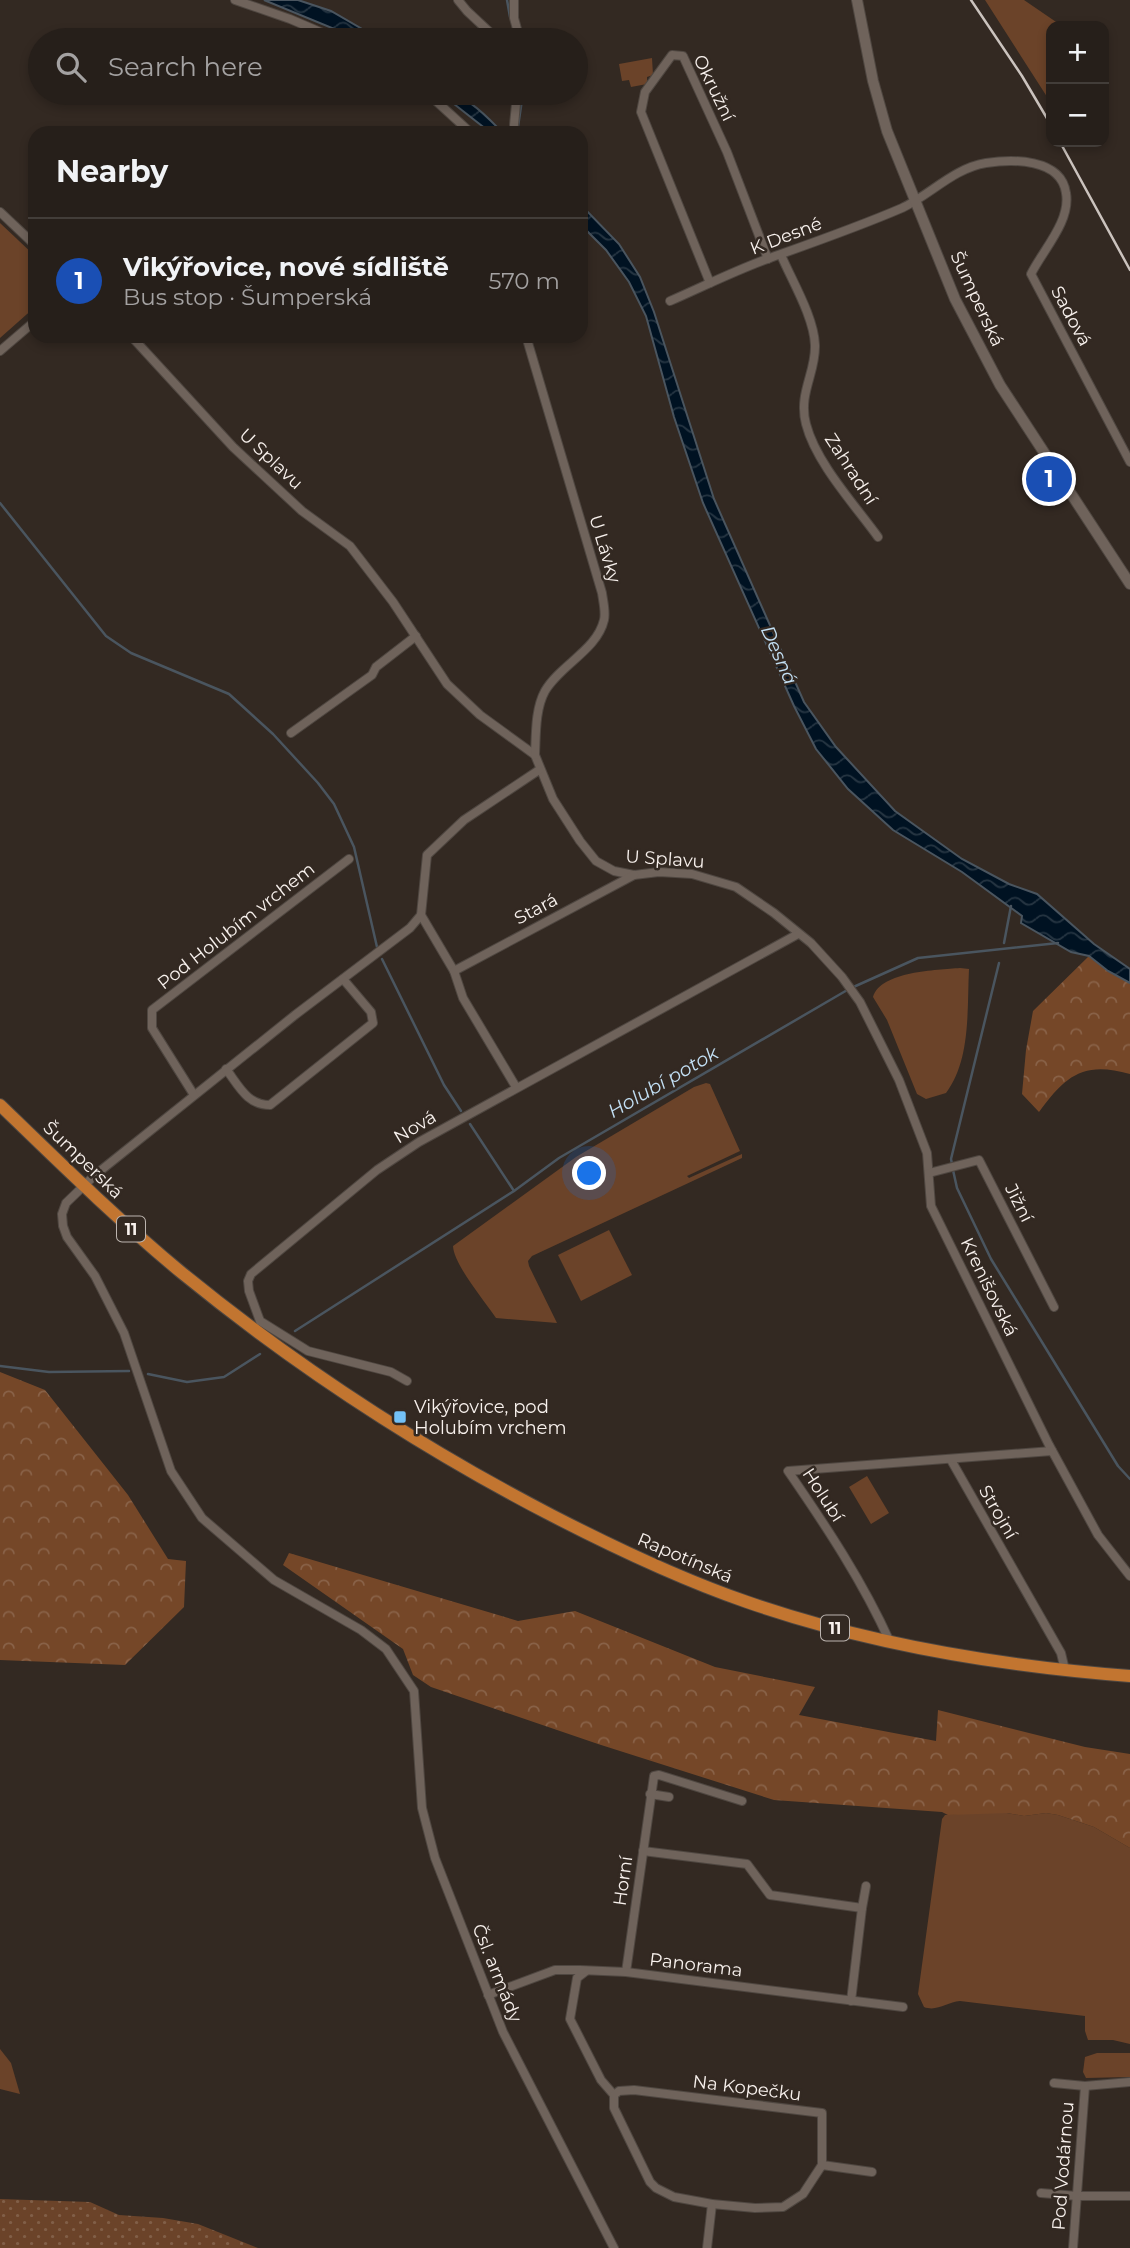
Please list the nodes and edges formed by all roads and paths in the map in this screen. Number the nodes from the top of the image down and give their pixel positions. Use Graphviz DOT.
graph roads {
  1 [pos="236,0"];
  2 [pos="458,0"];
  3 [pos="514,0"];
  4 [pos="857,0"];
  5 [pos="311,28"];
  6 [pos="485,28"];
  7 [pos="517,28"];
  8 [pos="440,105"];
  9 [pos="516,105"];
  10 [pos="514,125"];
  11 [pos="463,126"];
  12 [pos="914,202"];
  13 [pos="0,212"];
  14 [pos="28,238"];
  15 [pos="781,255"];
  16 [pos="768,259"];
  17 [pos="710,283"];
  18 [pos="670,301"];
  19 [pos="28,327"];
  20 [pos="137,343"];
  21 [pos="528,343"];
  22 [pos="0,351"];
  23 [pos="1130,462"];
  24 [pos="878,537"];
  25 [pos="1130,584"];
  26 [pos="416,636"];
  27 [pos="291,733"];
  28 [pos="535,755"];
  29 [pos="539,770"];
  30 [pos="349,859"];
  31 [pos="634,875"];
  32 [pos="421,915"];
  33 [pos="798,934"];
  34 [pos="454,971"];
  35 [pos="343,979"];
  36 [pos="857,997"];
  37 [pos="226,1069"];
  38 [pos="516,1087"];
  39 [pos="194,1095"];
  40 [pos="0,1105"];
  41 [pos="929,1172"];
  42 [pos="82,1185"];
  43 [pos="1054,1307"];
  44 [pos="274,1345"];
  45 [pos="407,1381"];
  46 [pos="1052,1451"];
  47 [pos="951,1460"];
  48 [pos="1130,1577"];
  49 [pos="890,1642"];
  50 [pos="1065,1670"];
  51 [pos="1130,1676"];
  52 [pos="650,1794"];
  53 [pos="669,1797"];
  54 [pos="742,1801"];
  55 [pos="643,1851"];
  56 [pos="866,1885"];
  57 [pos="862,1908"];
  58 [pos="586,1971"];
  59 [pos="626,1972"];
  60 [pos="488,1995"];
  61 [pos="852,2001"];
  62 [pos="903,2007"];
  63 [pos="1130,2082"];
  64 [pos="1054,2083"];
  65 [pos="1085,2087"];
  66 [pos="614,2095"];
  67 [pos="822,2165"];
  68 [pos="872,2172"];
  69 [pos="1041,2193"];
  70 [pos="1077,2196"];
  71 [pos="1130,2196"];
  72 [pos="712,2204"];
  73 [pos="614,2248"];
  74 [pos="707,2248"];
  75 [pos="1073,2248"];
  1 -- 5 [label="street"];
  2 -- 6 [label="street"];
  3 -- 7 [label="street"];
  4 -- 12 [label="street, Šumperská"];
  8 -- 11 [label="street"];
  9 -- 10 [label="street"];
  12 -- 15 [label="street, K Desné"];
  12 -- 23 [label="street, Sadová"];
  12 -- 25 [label="street, Šumperská"];
  13 -- 14 [label="street"];
  15 -- 16 [label="street, K Desné"];
  15 -- 24 [label="street, Zahradní"];
  16 -- 17 [label="street, K Desné"];
  16 -- 17 [label="street, Okružní"];
  17 -- 18 [label="street, K Desné"];
  19 -- 22 [label="street"];
  20 -- 26 [label="street, U Splavu"];
  21 -- 28 [label="street, U Lávky"];
  26 -- 27 [label="street"];
  26 -- 28 [label="street, U Splavu"];
  28 -- 29 [label="street, U Splavu"];
  29 -- 31 [label="street, U Splavu"];
  29 -- 32 [label="street"];
  30 -- 39 [label="street, Pod Holubím vrchem"];
  31 -- 33 [label="street, U Splavu"];
  31 -- 34 [label="street, Stará"];
  32 -- 34 [label="street"];
  32 -- 35 [label="street"];
  33 -- 36 [label="street, U Splavu"];
  33 -- 38 [label="street, Nová"];
  34 -- 38 [label="street"];
  35 -- 37 [label="street"];
  35 -- 37 [label="street"];
  36 -- 41 [label="street, Krenišovská"];
  37 -- 39 [label="street"];
  38 -- 45 [label="street, Nová"];
  39 -- 42 [label="street"];
  40 -- 42 [label="main road, Šumperská / 11"];
  41 -- 43 [label="street, Jižní"];
  41 -- 46 [label="street, Krenišovská"];
  42 -- 44 [label="main road, Šumperská / 11"];
  42 -- 60 [label="street, Čsl. armády"];
  44 -- 49 [label="main road, Rapotínská / 11"];
  46 -- 47 [label="street, Strojní"];
  46 -- 48 [label="street, Krenišovská"];
  47 -- 49 [label="street, Holubí"];
  47 -- 50 [label="street, Strojní"];
  49 -- 50 [label="main road, Rapotínská / 11"];
  50 -- 51 [label="main road, Rapotínská / 11"];
  52 -- 53 [label="street"];
  52 -- 54 [label="street"];
  52 -- 55 [label="street, Horní"];
  55 -- 57 [label="street"];
  55 -- 59 [label="street, Horní"];
  56 -- 57 [label="street"];
  57 -- 61 [label="street"];
  58 -- 59 [label="street, Panorama"];
  58 -- 60 [label="street, Panorama"];
  58 -- 66 [label="street"];
  59 -- 61 [label="street, Panorama"];
  60 -- 73 [label="street, Čsl. armády"];
  61 -- 62 [label="street, Panorama"];
  63 -- 65 [label="street"];
  64 -- 65 [label="street"];
  65 -- 70 [label="street, Pod Vodárnou"];
  66 -- 67 [label="street, Na Kopečku"];
  66 -- 72 [label="street"];
  67 -- 68 [label="street"];
  67 -- 72 [label="street"];
  69 -- 70 [label="street"];
  70 -- 71 [label="street"];
  70 -- 75 [label="street, Pod Vodárnou"];
  72 -- 74 [label="street"];
}
